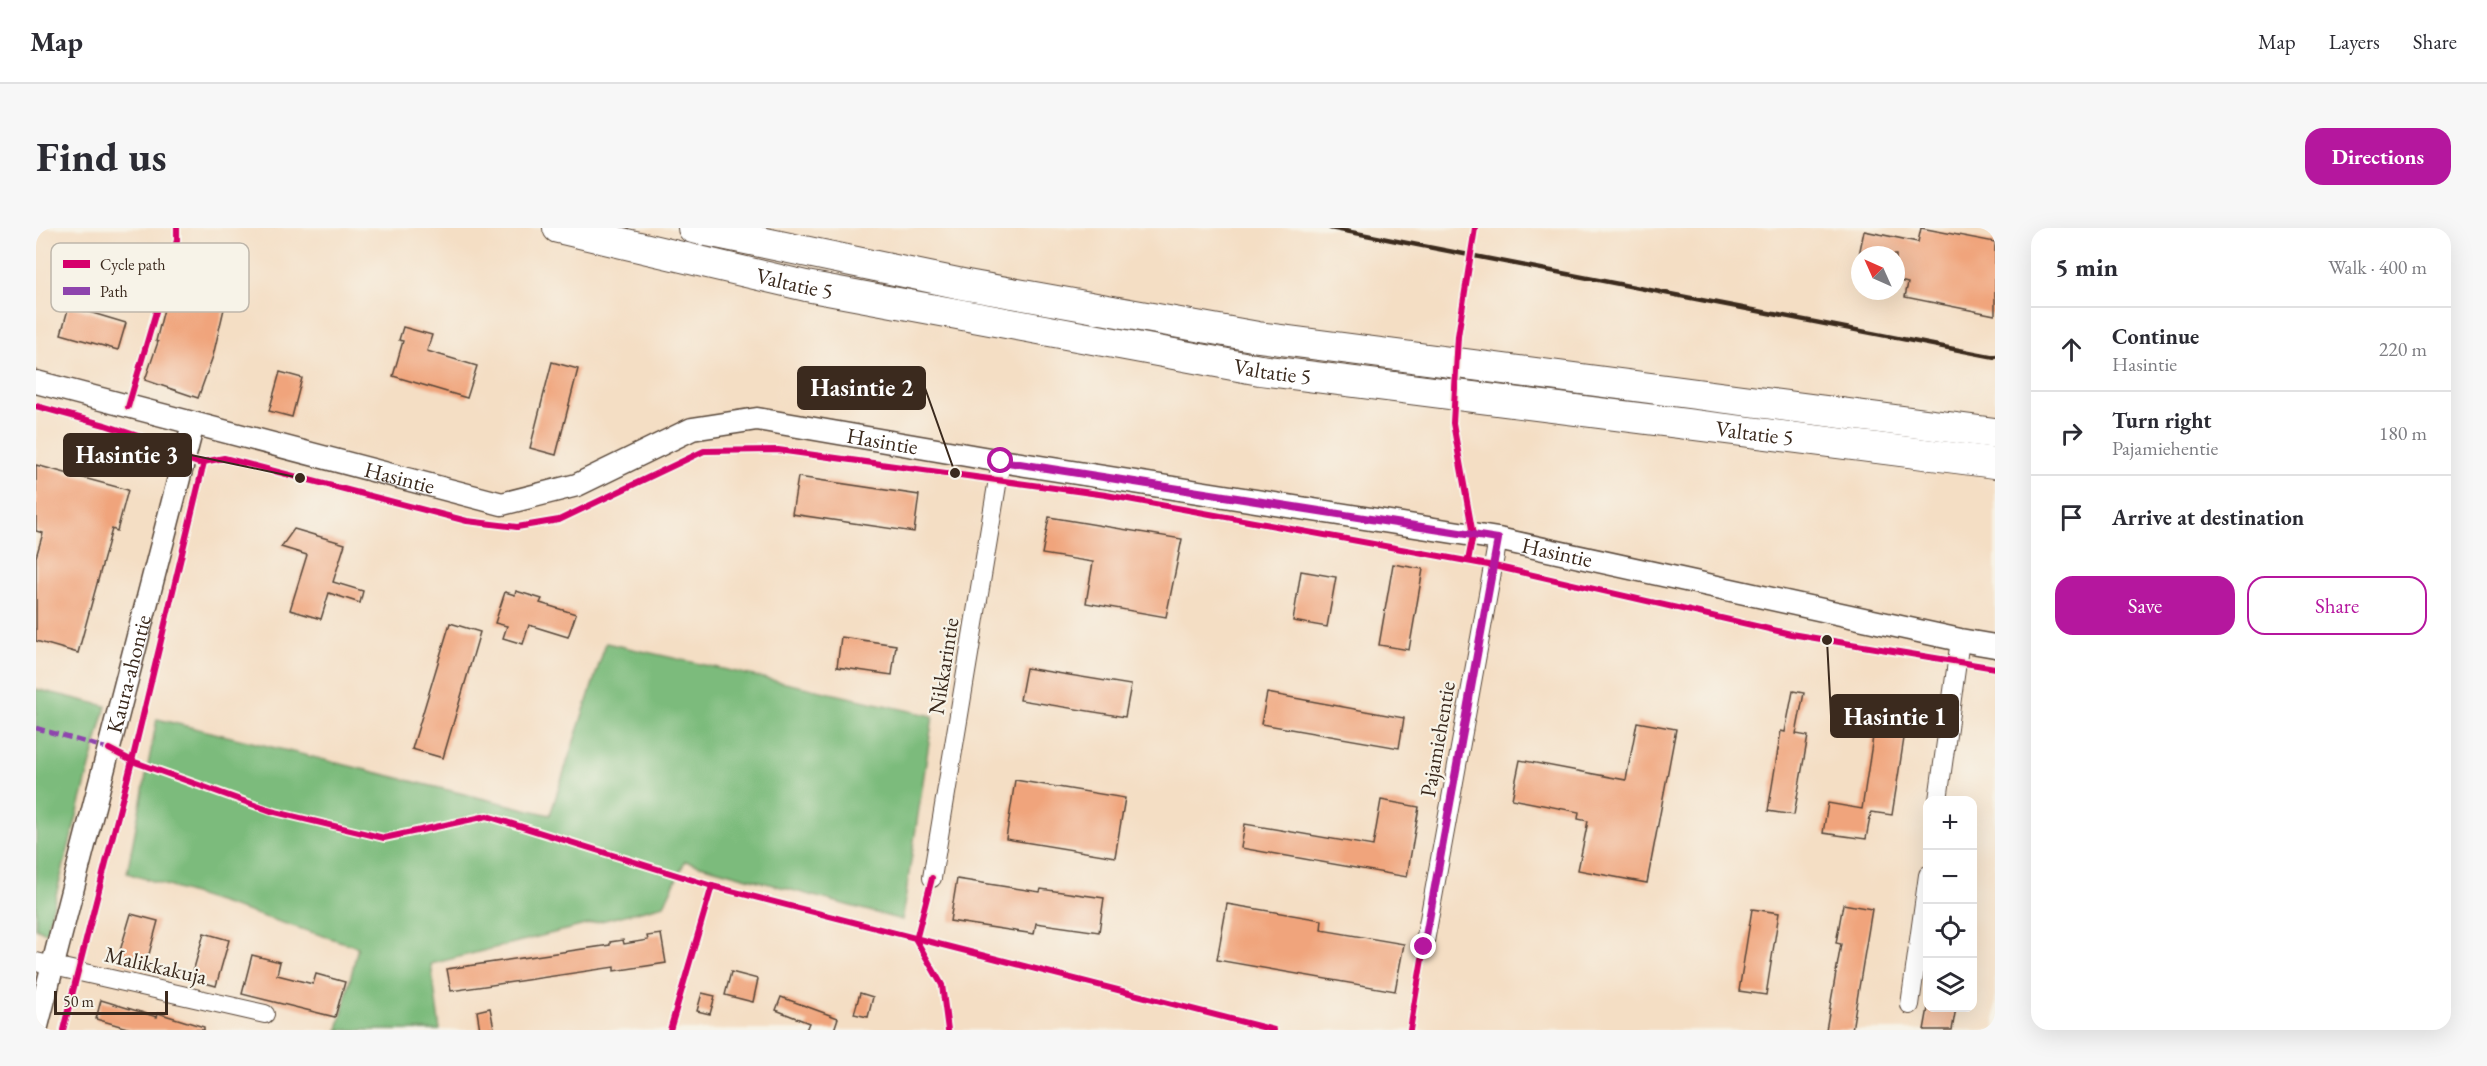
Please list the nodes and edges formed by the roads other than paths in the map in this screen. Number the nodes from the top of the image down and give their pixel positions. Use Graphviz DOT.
graph roads {
  1 [pos="558,228"];
  2 [pos="693,228"];
  3 [pos="36,382"];
  4 [pos="193,424"];
  5 [pos="1995,433"];
  6 [pos="1001,461"];
  7 [pos="1990,463"];
  8 [pos="1498,539"];
  9 [pos="1960,640"];
  10 [pos="1995,646"];
  11 [pos="1939,796"];
  12 [pos="932,878"];
  13 [pos="1924,904"];
  14 [pos="1424,947"];
  15 [pos="45,964"];
  16 [pos="1910,1005"];
  17 [pos="265,1014"];
  18 [pos="36,1030"];
  1 -- 7 [label="highway, Valtatie 5"];
  2 -- 5 [label="highway, Valtatie 5"];
  3 -- 4 [label="street, Hasintie"];
  4 -- 6 [label="street, Hasintie"];
  4 -- 15 [label="street, Kaura-ahontie"];
  6 -- 8 [label="street, Hasintie"];
  6 -- 12 [label="street, Nikkarintie"];
  8 -- 9 [label="street, Hasintie"];
  8 -- 14 [label="street, Pajamiehentie"];
  9 -- 10 [label="street, Hasintie"];
  9 -- 11 [label="street"];
  13 -- 16 [label="street"];
  15 -- 17 [label="street, Malikkakuja"];
  15 -- 18 [label="street, Kaura-ahontie"];
}
